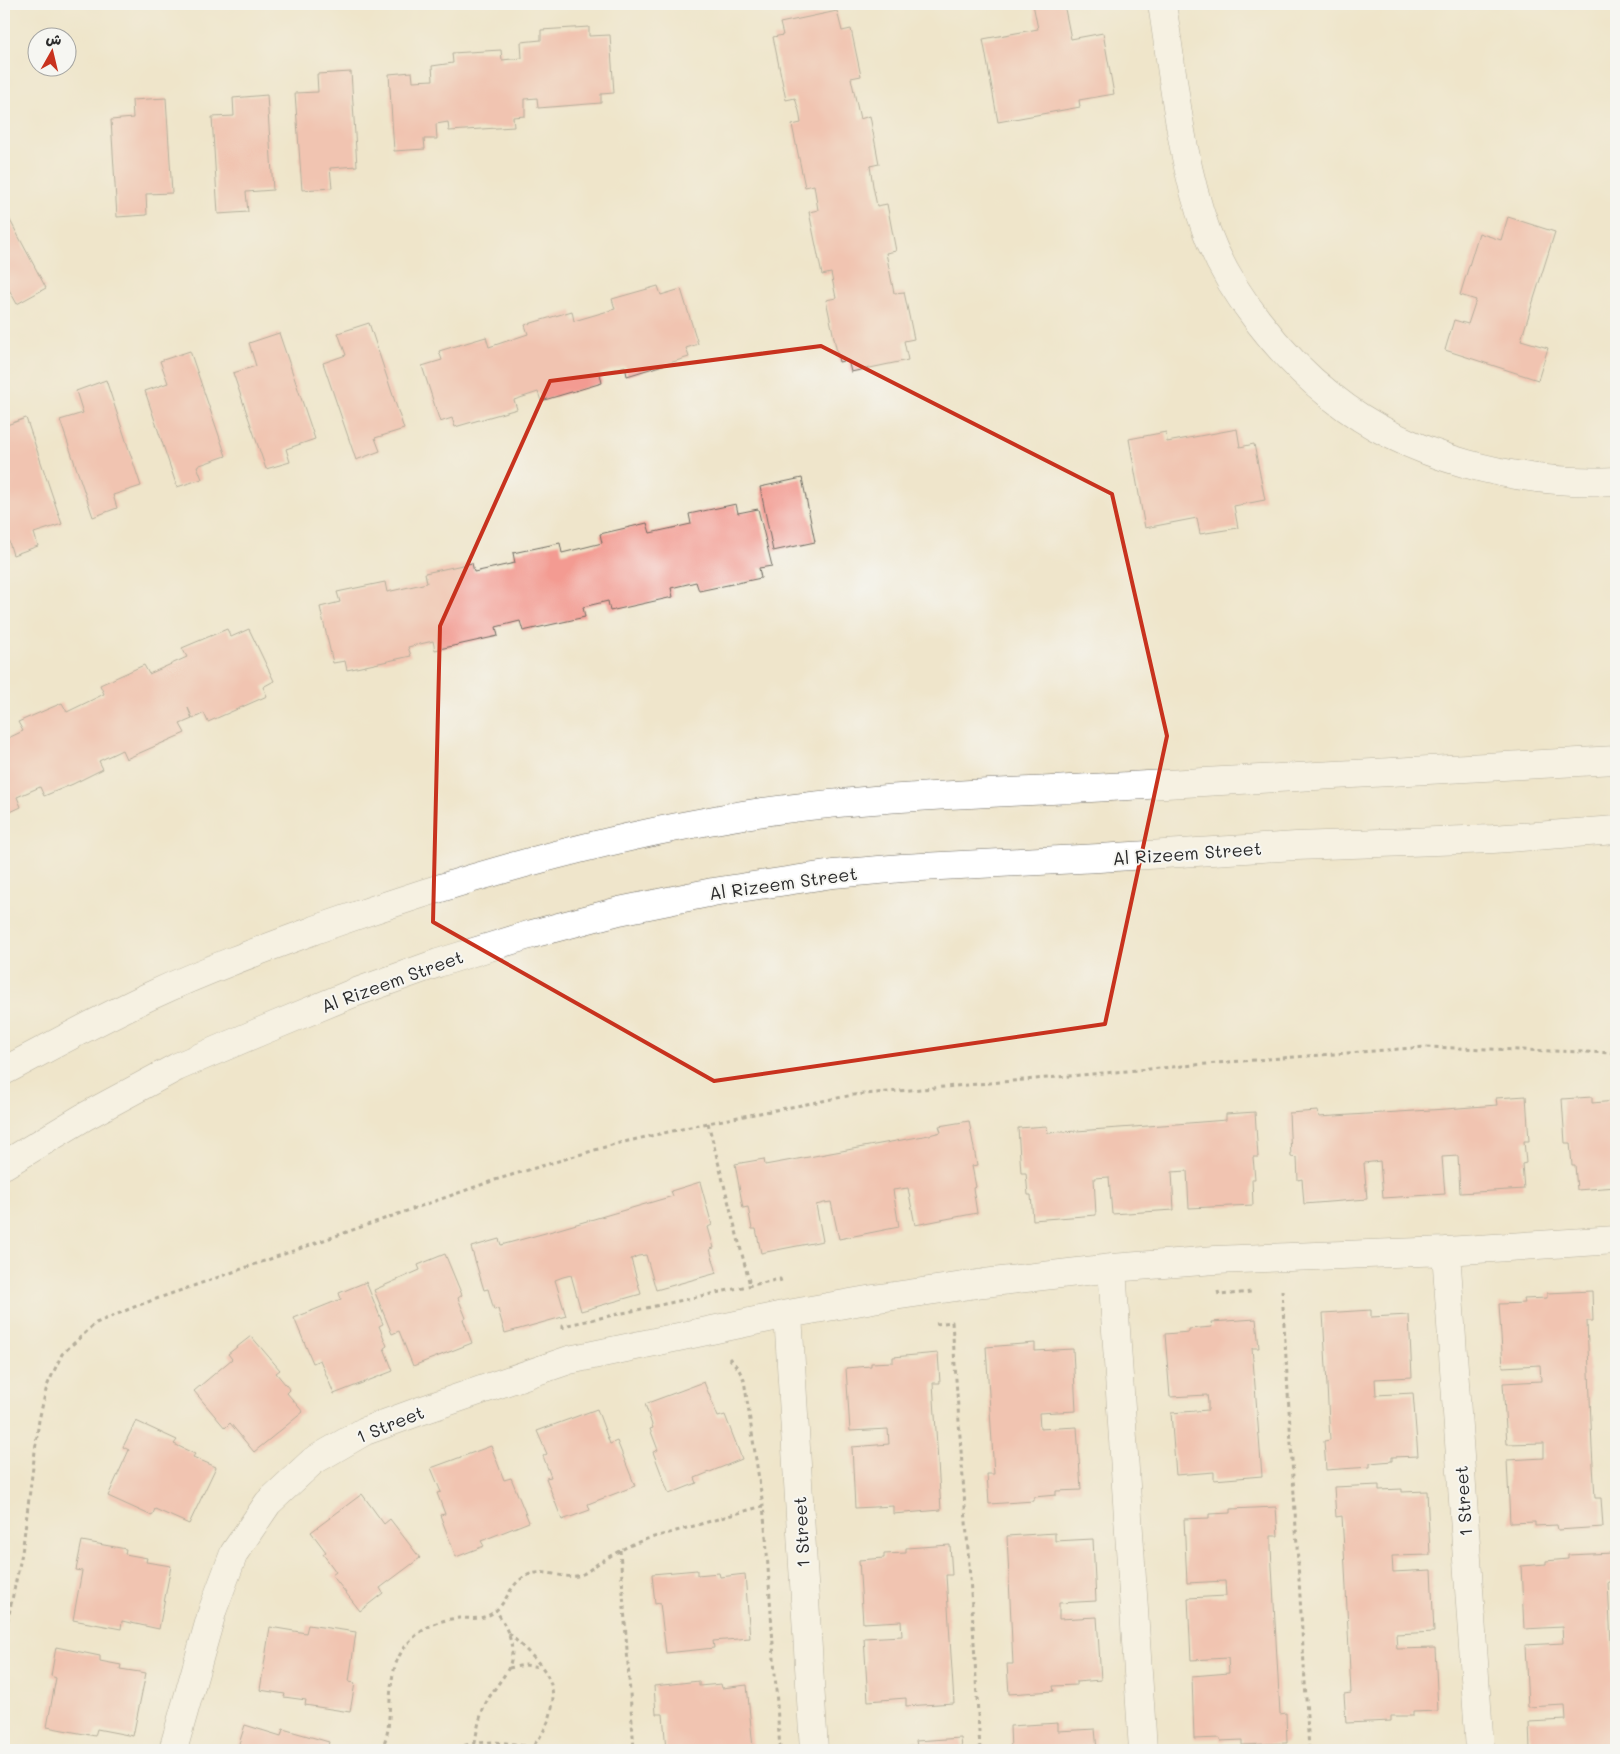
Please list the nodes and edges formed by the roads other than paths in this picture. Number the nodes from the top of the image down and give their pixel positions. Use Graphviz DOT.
graph roads {
  1 [pos="1162,4"];
  2 [pos="1616,481"];
  3 [pos="1616,760"];
  4 [pos="1616,830"];
  5 [pos="4,1071"];
  6 [pos="4,1165"];
  7 [pos="1616,1240"];
  8 [pos="1446,1251"];
  9 [pos="1112,1268"];
  10 [pos="788,1314"];
  11 [pos="173,1750"];
  12 [pos="814,1750"];
  13 [pos="1143,1750"];
  14 [pos="1480,1750"];
  1 -- 2 [label="street"];
  3 -- 5 [label="street"];
  4 -- 6 [label="street, Al Rizeem Street"];
  7 -- 8 [label="street, 1 Street"];
  8 -- 9 [label="street, 1 Street"];
  8 -- 14 [label="street, 1 Street"];
  9 -- 10 [label="street, 1 Street"];
  9 -- 13 [label="street"];
  10 -- 11 [label="street, 1 Street"];
  10 -- 12 [label="street, 1 Street"];
}
